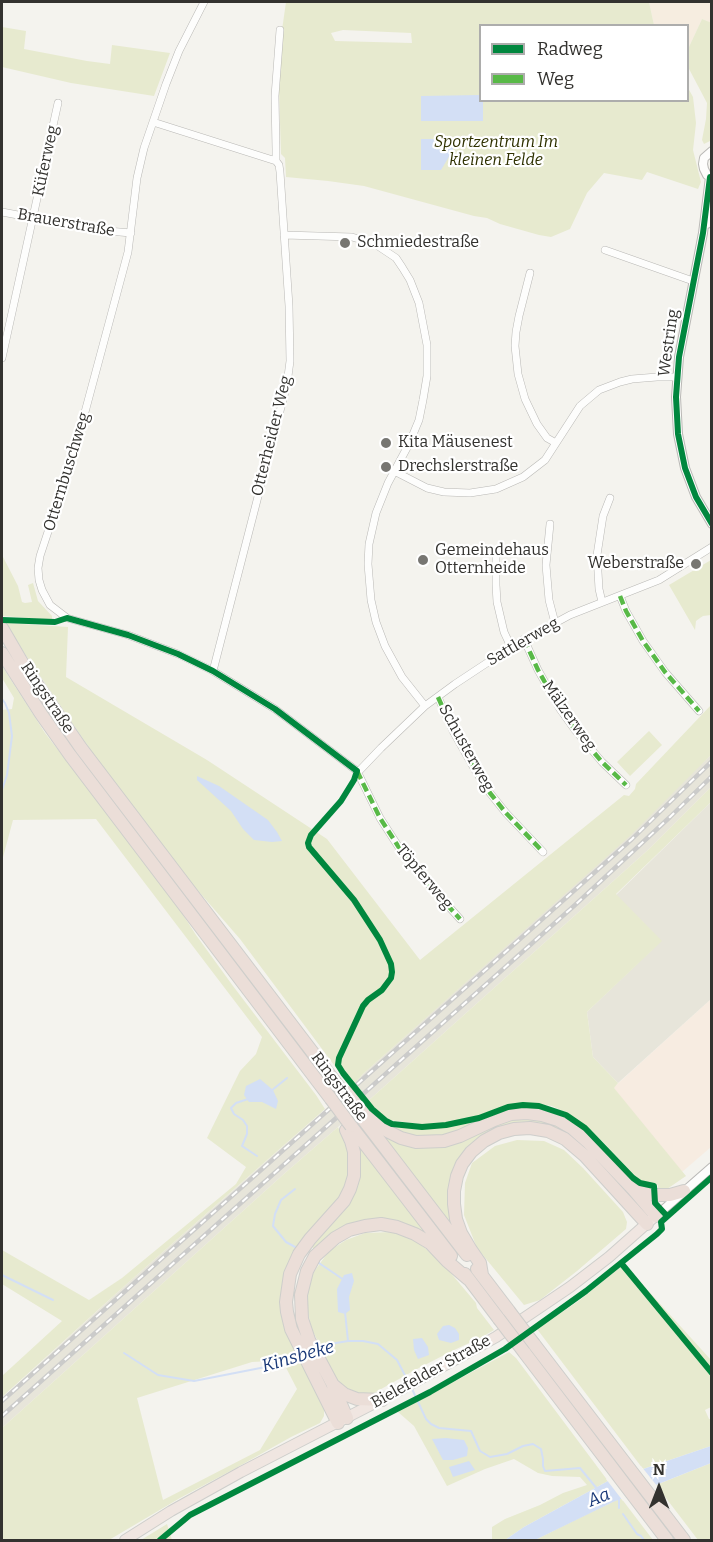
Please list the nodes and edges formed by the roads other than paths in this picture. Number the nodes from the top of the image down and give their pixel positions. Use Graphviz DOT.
graph roads {
  1 [pos="204,2"];
  2 [pos="280,30"];
  3 [pos="58,103"];
  4 [pos="153,122"];
  5 [pos="711,151"];
  6 [pos="276,161"];
  7 [pos="711,178"];
  8 [pos="711,210"];
  9 [pos="2,212"];
  10 [pos="33,218"];
  11 [pos="131,233"];
  12 [pos="703,233"];
  13 [pos="284,235"];
  14 [pos="605,250"];
  15 [pos="530,273"];
  16 [pos="693,281"];
  17 [pos="2,358"];
  18 [pos="676,377"];
  19 [pos="556,444"];
  20 [pos="394,471"];
  21 [pos="610,498"];
  22 [pos="550,524"];
  23 [pos="711,524"];
  24 [pos="711,547"];
  25 [pos="496,552"];
  26 [pos="620,596"];
  27 [pos="602,602"];
  28 [pos="555,622"];
  29 [pos="2,628"];
  30 [pos="524,639"];
  31 [pos="511,647"];
  32 [pos="2,653"];
  33 [pos="213,671"];
  34 [pos="438,697"];
  35 [pos="425,706"];
  36 [pos="699,711"];
  37 [pos="357,771"];
  38 [pos="626,785"];
  39 [pos="543,852"];
  40 [pos="460,919"];
  41 [pos="364,1115"];
  42 [pos="349,1128"];
  43 [pos="711,1167"];
  44 [pos="633,1189"];
  45 [pos="684,1191"];
  46 [pos="651,1220"];
  47 [pos="482,1275"];
  48 [pos="468,1279"];
  49 [pos="504,1315"];
  50 [pos="304,1343"];
  51 [pos="313,1361"];
  52 [pos="333,1385"];
  53 [pos="382,1400"];
  54 [pos="343,1420"];
  55 [pos="125,1540"];
  56 [pos="667,1540"];
  57 [pos="684,1540"];
  1 -- 4 [label="street, Otternbuschweg"];
  2 -- 6 [label="street, Otterheider Weg"];
  3 -- 10 [label="street, Küferweg"];
  4 -- 6 [label="street"];
  4 -- 11 [label="street, Otternbuschweg"];
  5 -- 7 [label="street, Westring"];
  6 -- 13 [label="street, Otterheider Weg"];
  7 -- 12 [label="street, Westring"];
  8 -- 12 [label="street, Westring"];
  9 -- 10 [label="street, Brauerstraße"];
  10 -- 11 [label="street, Brauerstraße"];
  10 -- 17 [label="street, Küferweg"];
  11 -- 33 [label="street, Otternbuschweg"];
  12 -- 16 [label="street, Westring"];
  13 -- 20 [label="street"];
  13 -- 33 [label="street, Otterheider Weg"];
  14 -- 16 [label="street"];
  15 -- 19 [label="street"];
  16 -- 18 [label="street, Westring"];
  18 -- 19 [label="street"];
  18 -- 23 [label="street, Westring"];
  19 -- 20 [label="street"];
  20 -- 35 [label="street"];
  21 -- 27 [label="street"];
  22 -- 28 [label="street"];
  24 -- 26 [label="street, Sattlerweg"];
  25 -- 31 [label="street"];
  26 -- 27 [label="street, Sattlerweg"];
  26 -- 36 [label="street"];
  27 -- 28 [label="street, Sattlerweg"];
  28 -- 30 [label="street, Sattlerweg"];
  29 -- 41 [label="highway, Ringstraße"];
  30 -- 31 [label="street, Sattlerweg"];
  30 -- 38 [label="street, Mälzerweg"];
  31 -- 34 [label="street, Sattlerweg"];
  32 -- 42 [label="highway, Ringstraße, bridge"];
  33 -- 37 [label="street, Otternbuschweg"];
  34 -- 35 [label="street, Sattlerweg"];
  34 -- 39 [label="street, Schusterweg"];
  35 -- 37 [label="street, Sattlerweg"];
  37 -- 40 [label="street, Töpferweg"];
  41 -- 44 [label="highway"];
  41 -- 47 [label="highway, Ringstraße"];
  42 -- 48 [label="highway, Ringstraße"];
  42 -- 50 [label="highway"];
  43 -- 45 [label="street, Bielefelder Straße"];
  44 -- 45 [label="highway"];
  44 -- 46 [label="highway"];
  45 -- 46 [label="street, Bielefelder Straße"];
  46 -- 47 [label="highway"];
  46 -- 53 [label="main road, Bielefelder Straße"];
  47 -- 49 [label="highway, Ringstraße"];
  48 -- 49 [label="highway, Ringstraße"];
  48 -- 50 [label="highway"];
  49 -- 56 [label="highway, Ringstraße, bridge"];
  49 -- 57 [label="highway, Ringstraße, bridge"];
  50 -- 51 [label="highway"];
  51 -- 52 [label="highway"];
  51 -- 54 [label="highway"];
  52 -- 53 [label="highway"];
  52 -- 54 [label="highway"];
  53 -- 54 [label="main road, Bielefelder Straße"];
  54 -- 55 [label="main road, Bielefelder Straße"];
}
